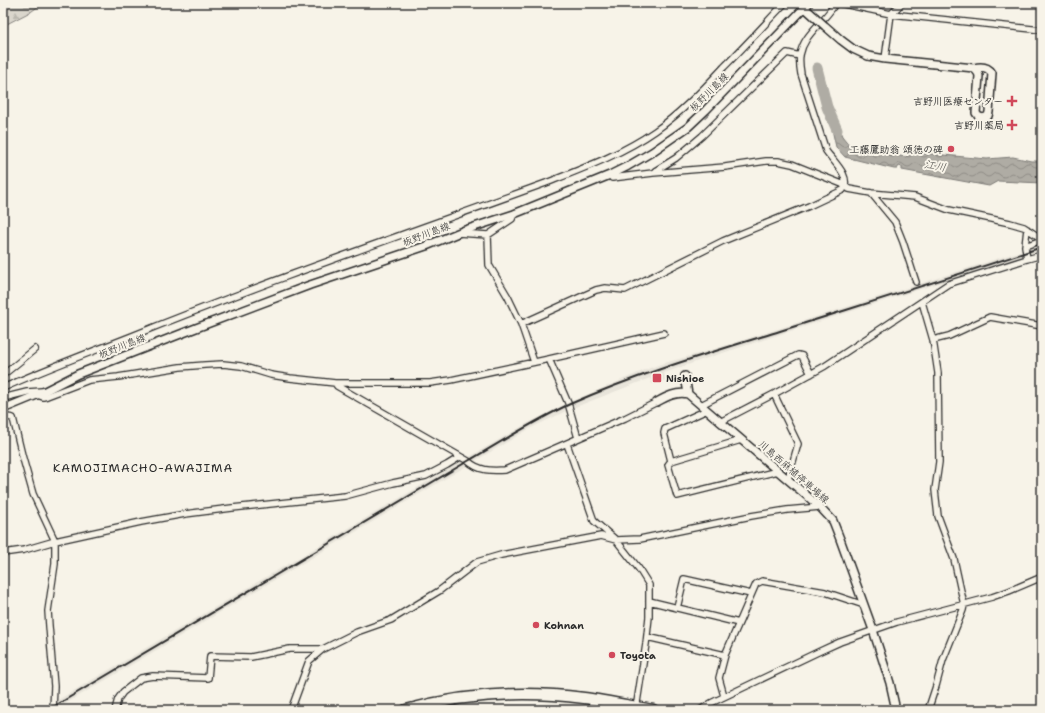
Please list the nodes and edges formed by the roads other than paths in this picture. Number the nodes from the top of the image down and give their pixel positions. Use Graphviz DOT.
graph roads {
  1 [pos="785,3"];
  2 [pos="837,3"];
  3 [pos="902,3"];
  4 [pos="807,5"];
  5 [pos="891,14"];
  6 [pos="1042,30"];
  7 [pos="800,56"];
  8 [pos="885,59"];
  9 [pos="974,68"];
  10 [pos="653,173"];
  11 [pos="610,175"];
  12 [pos="846,187"];
  13 [pos="871,193"];
  14 [pos="514,214"];
  15 [pos="1026,229"];
  16 [pos="458,233"];
  17 [pos="488,235"];
  18 [pos="1042,240"];
  19 [pos="1026,246"];
  20 [pos="1042,255"];
  21 [pos="1027,259"];
  22 [pos="916,282"];
  23 [pos="922,302"];
  24 [pos="520,324"];
  25 [pos="1042,326"];
  26 [pos="664,333"];
  27 [pos="933,340"];
  28 [pos="35,349"];
  29 [pos="549,359"];
  30 [pos="534,362"];
  31 [pos="811,374"];
  32 [pos="3,375"];
  33 [pos="686,376"];
  34 [pos="335,383"];
  35 [pos="3,388"];
  36 [pos="40,393"];
  37 [pos="688,394"];
  38 [pos="774,394"];
  39 [pos="3,398"];
  40 [pos="656,402"];
  41 [pos="701,405"];
  42 [pos="3,409"];
  43 [pos="707,410"];
  44 [pos="3,419"];
  45 [pos="720,422"];
  46 [pos="578,438"];
  47 [pos="741,440"];
  48 [pos="567,444"];
  49 [pos="460,457"];
  50 [pos="671,461"];
  51 [pos="778,471"];
  52 [pos="788,479"];
  53 [pos="820,507"];
  54 [pos="616,540"];
  55 [pos="55,541"];
  56 [pos="3,553"];
  57 [pos="1042,577"];
  58 [pos="751,594"];
  59 [pos="648,601"];
  60 [pos="864,605"];
  61 [pos="964,605"];
  62 [pos="677,608"];
  63 [pos="739,623"];
  64 [pos="873,630"];
  65 [pos="647,637"];
  66 [pos="324,649"];
  67 [pos="725,655"];
  68 [pos="724,696"];
  69 [pos="636,708"];
  70 [pos="53,710"];
  71 [pos="115,710"];
  72 [pos="291,710"];
  73 [pos="406,710"];
  74 [pos="653,710"];
  75 [pos="700,710"];
  76 [pos="896,710"];
  77 [pos="928,710"];
  1 -- 35 [label="street"];
  2 -- 5 [label="street"];
  2 -- 7 [label="street"];
  3 -- 5 [label="street"];
  4 -- 8 [label="main road, bridge"];
  4 -- 11 [label="main road, 板野川島線"];
  5 -- 6 [label="street"];
  5 -- 8 [label="street"];
  7 -- 10 [label="street"];
  7 -- 12 [label="street"];
  8 -- 9 [label="main road"];
  9 -- 9 [label="main road"];
  10 -- 11 [label="street"];
  10 -- 12 [label="street"];
  11 -- 14 [label="main road, 板野川島線"];
  12 -- 13 [label="street"];
  12 -- 24 [label="street"];
  13 -- 15 [label="street"];
  13 -- 22 [label="street"];
  14 -- 16 [label="main road, 板野川島線"];
  14 -- 17 [label="street"];
  15 -- 18 [label="street"];
  15 -- 19 [label="street"];
  16 -- 17 [label="street"];
  16 -- 36 [label="main road, 板野川島線"];
  17 -- 24 [label="street"];
  18 -- 19 [label="street"];
  19 -- 21 [label="street"];
  20 -- 21 [label="street"];
  21 -- 23 [label="street"];
  23 -- 27 [label="street"];
  23 -- 31 [label="street"];
  24 -- 30 [label="street"];
  25 -- 27 [label="street"];
  26 -- 29 [label="street"];
  27 -- 61 [label="street"];
  28 -- 32 [label="street"];
  29 -- 30 [label="street"];
  29 -- 46 [label="street"];
  30 -- 34 [label="street"];
  31 -- 38 [label="street"];
  31 -- 41 [label="street"];
  33 -- 37 [label="main road"];
  34 -- 36 [label="street"];
  34 -- 49 [label="street"];
  36 -- 39 [label="street"];
  36 -- 42 [label="main road, 板野川島線"];
  37 -- 40 [label="main road"];
  37 -- 41 [label="main road, 川島西麻植停車場線"];
  38 -- 45 [label="street"];
  38 -- 52 [label="street"];
  40 -- 46 [label="street"];
  41 -- 43 [label="main road, 川島西麻植停車場線"];
  43 -- 45 [label="main road, 川島西麻植停車場線"];
  43 -- 50 [label="street"];
  44 -- 55 [label="street"];
  45 -- 47 [label="main road, 川島西麻植停車場線"];
  46 -- 48 [label="street"];
  47 -- 50 [label="street"];
  47 -- 51 [label="main road, 川島西麻植停車場線"];
  48 -- 49 [label="street"];
  48 -- 54 [label="street"];
  49 -- 55 [label="street"];
  50 -- 51 [label="street"];
  51 -- 52 [label="main road, 川島西麻植停車場線"];
  52 -- 53 [label="main road, 川島西麻植停車場線"];
  53 -- 54 [label="street"];
  53 -- 60 [label="main road, 川島西麻植停車場線"];
  54 -- 59 [label="street"];
  54 -- 66 [label="street"];
  55 -- 56 [label="street"];
  55 -- 70 [label="street"];
  57 -- 61 [label="street"];
  58 -- 60 [label="street"];
  58 -- 62 [label="street"];
  58 -- 63 [label="street"];
  59 -- 62 [label="street"];
  59 -- 65 [label="street"];
  60 -- 64 [label="main road, 川島西麻植停車場線"];
  61 -- 64 [label="street"];
  61 -- 77 [label="street"];
  62 -- 63 [label="street"];
  63 -- 67 [label="street"];
  64 -- 68 [label="street"];
  64 -- 76 [label="main road, 川島西麻植停車場線"];
  65 -- 67 [label="street"];
  65 -- 69 [label="street"];
  66 -- 71 [label="street"];
  66 -- 72 [label="street"];
  67 -- 68 [label="street"];
  68 -- 75 [label="street"];
  69 -- 73 [label="highway"];
  69 -- 74 [label="highway"];
}
